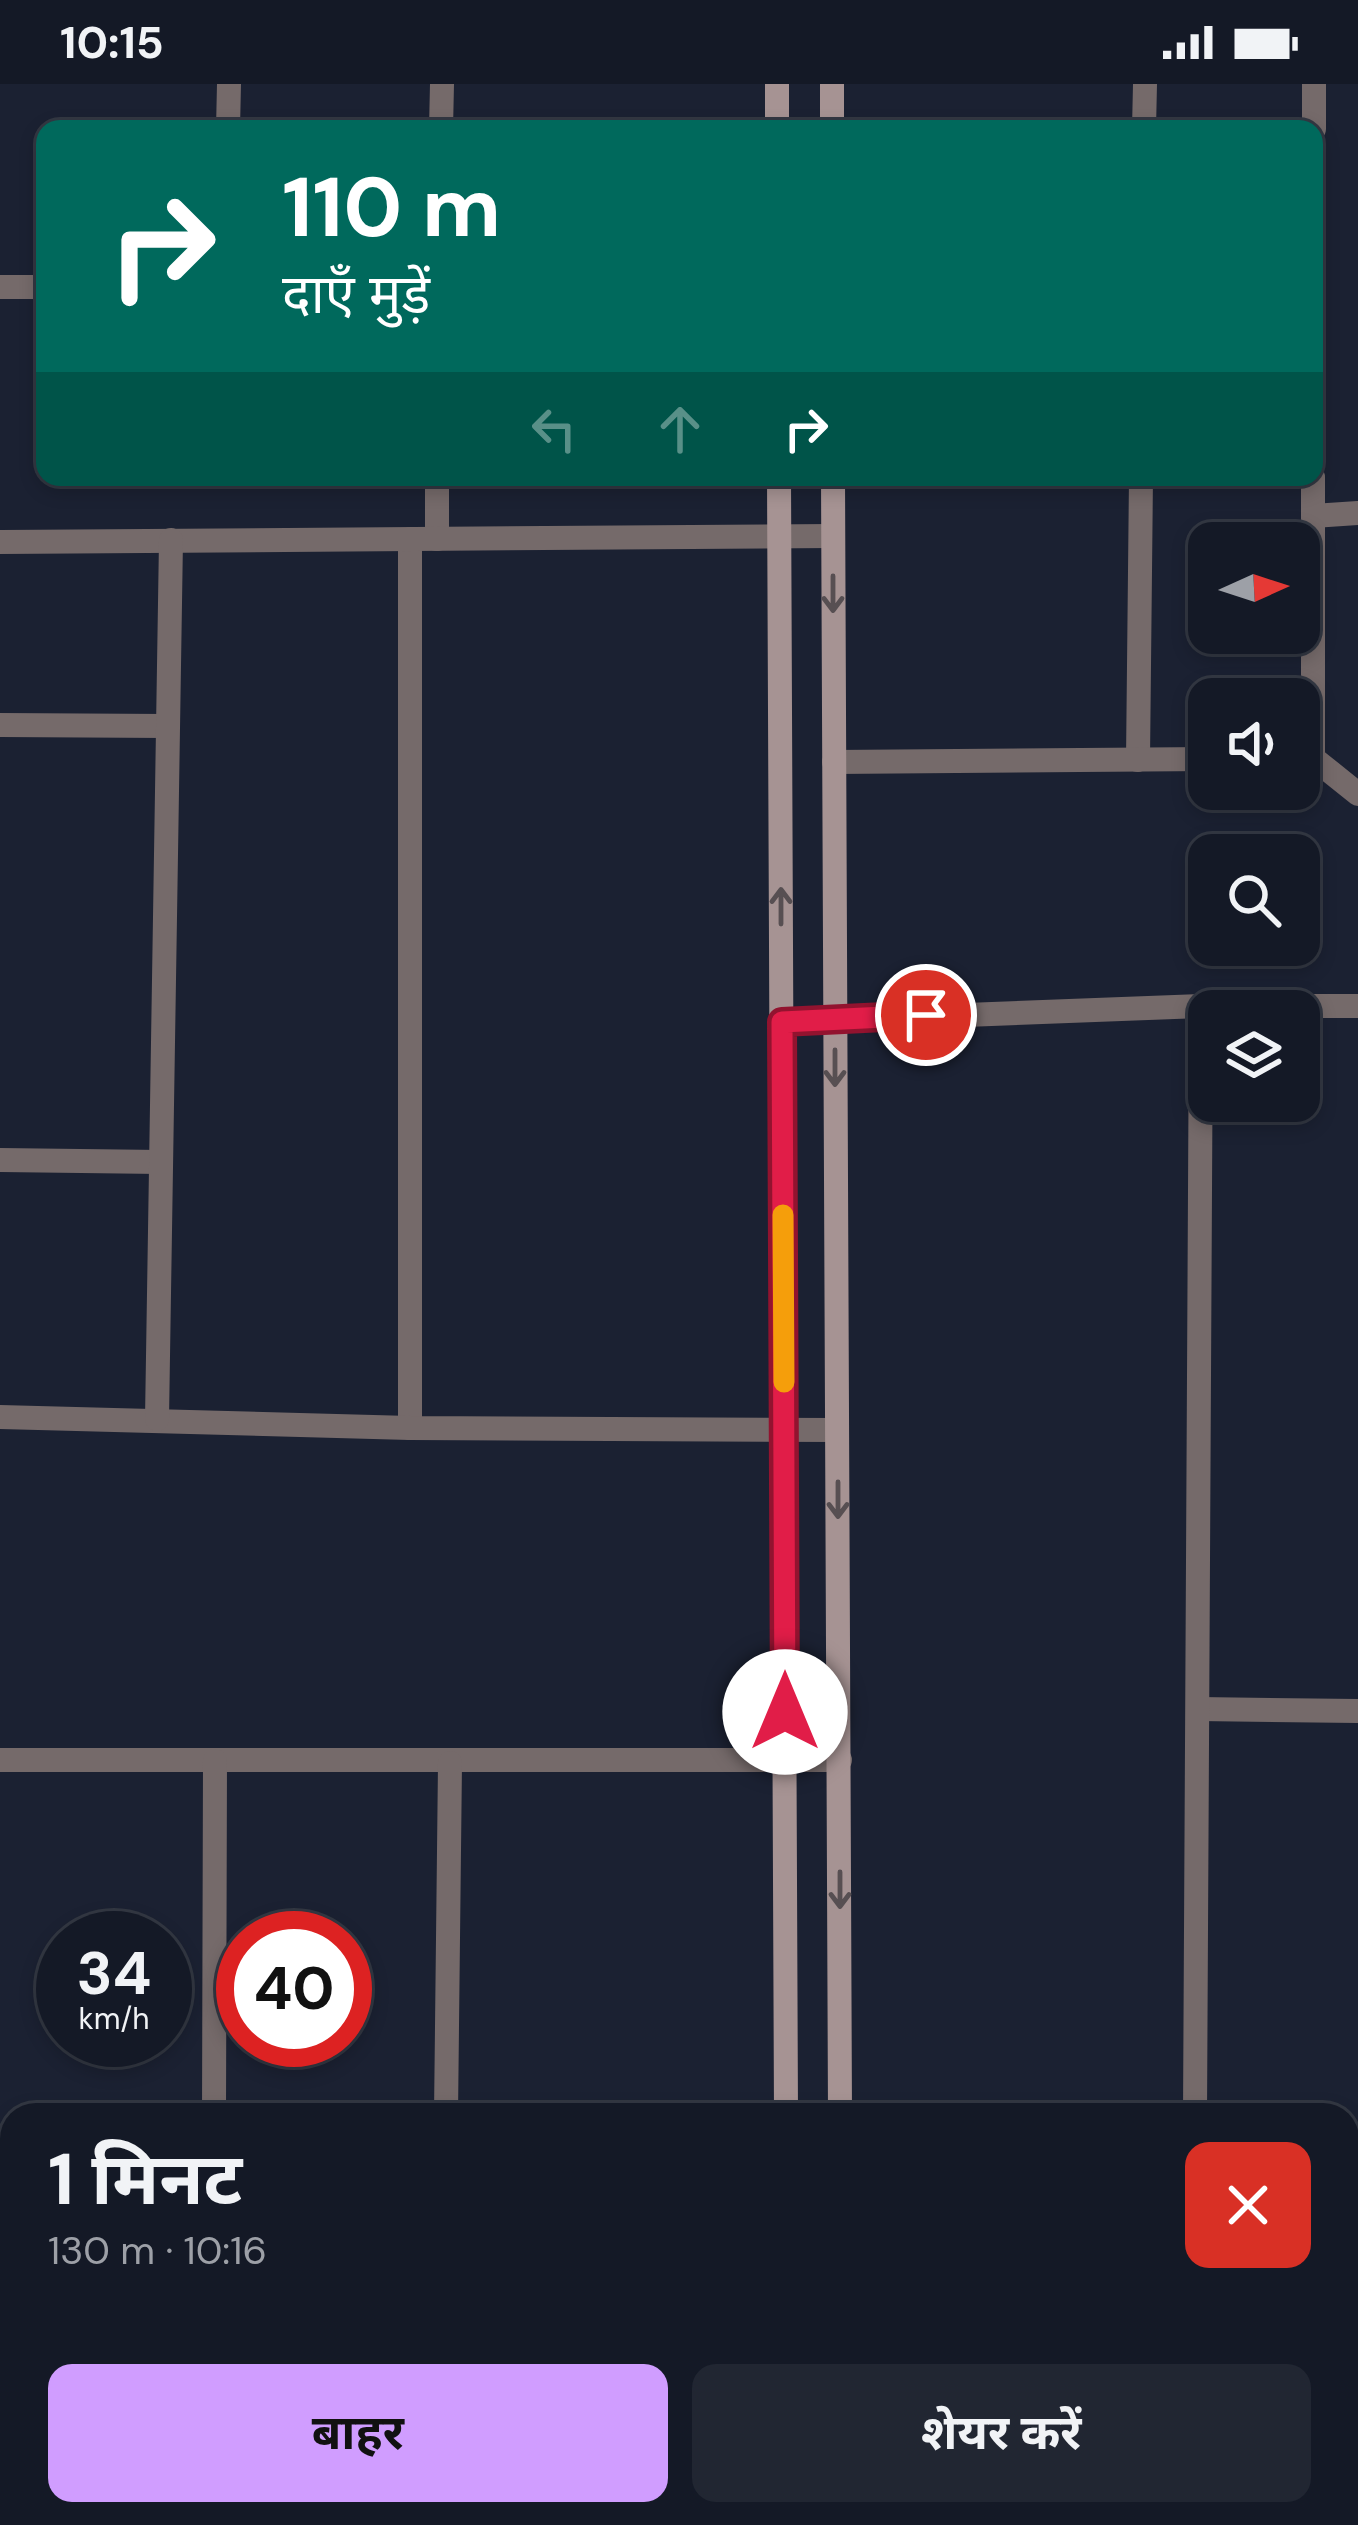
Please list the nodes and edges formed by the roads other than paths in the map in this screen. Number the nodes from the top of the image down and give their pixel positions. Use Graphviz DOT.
graph roads {
  1 [pos="229,84"];
  2 [pos="442,84"];
  3 [pos="777,84"];
  4 [pos="832,84"];
  5 [pos="1145,84"];
  6 [pos="1314,84"];
  7 [pos="228,120"];
  8 [pos="441,120"];
  9 [pos="778,120"];
  10 [pos="832,120"];
  11 [pos="1144,120"];
  12 [pos="1313,120"];
  13 [pos="0,287"];
  14 [pos="36,287"];
  15 [pos="437,486"];
  16 [pos="779,486"];
  17 [pos="833,486"];
  18 [pos="1141,486"];
  19 [pos="1313,486"];
  20 [pos="1358,513"];
  21 [pos="1313,516"];
  22 [pos="780,536"];
  23 [pos="833,536"];
  24 [pos="410,539"];
  25 [pos="436,539"];
  26 [pos="171,540"];
  27 [pos="0,542"];
  28 [pos="1308,678"];
  29 [pos="0,725"];
  30 [pos="167,726"];
  31 [pos="1188,759"];
  32 [pos="1138,760"];
  33 [pos="834,762"];
  34 [pos="1320,768"];
  35 [pos="1358,794"];
  36 [pos="1188,1006"];
  37 [pos="1320,1006"];
  38 [pos="1358,1006"];
  39 [pos="835,1018"];
  40 [pos="782,1022"];
  41 [pos="1201,1122"];
  42 [pos="0,1160"];
  43 [pos="161,1162"];
  44 [pos="0,1417"];
  45 [pos="157,1419"];
  46 [pos="410,1428"];
  47 [pos="784,1430"];
  48 [pos="837,1430"];
  49 [pos="1198,1709"];
  50 [pos="1358,1712"];
  51 [pos="785,1759"];
  52 [pos="0,1760"];
  53 [pos="840,1760"];
  54 [pos="215,1761"];
  55 [pos="450,1763"];
  56 [pos="214,2103"];
  57 [pos="446,2103"];
  58 [pos="786,2103"];
  59 [pos="840,2103"];
  60 [pos="1196,2103"];
  1 -- 7 [label="street"];
  2 -- 8 [label="street"];
  3 -- 9 [label="street"];
  4 -- 10 [label="street"];
  5 -- 11 [label="street"];
  6 -- 12 [label="street"];
  13 -- 14 [label="street"];
  15 -- 25 [label="street"];
  16 -- 22 [label="street"];
  17 -- 23 [label="street"];
  18 -- 32 [label="street"];
  19 -- 21 [label="street"];
  20 -- 21 [label="street"];
  21 -- 28 [label="street"];
  22 -- 23 [label="street"];
  22 -- 25 [label="street"];
  40 -- 22 [label="street, one-way"];
  23 -- 33 [label="street, one-way"];
  24 -- 25 [label="street"];
  24 -- 26 [label="street"];
  24 -- 46 [label="street"];
  26 -- 27 [label="street"];
  26 -- 30 [label="street"];
  29 -- 30 [label="street"];
  30 -- 43 [label="street"];
  31 -- 32 [label="street"];
  32 -- 33 [label="street"];
  33 -- 39 [label="street"];
  34 -- 35 [label="street"];
  36 -- 39 [label="street"];
  37 -- 38 [label="street"];
  39 -- 40 [label="street"];
  39 -- 48 [label="street, one-way"];
  40 -- 47 [label="street"];
  41 -- 49 [label="street"];
  42 -- 43 [label="street"];
  43 -- 45 [label="street"];
  44 -- 45 [label="street"];
  45 -- 46 [label="street"];
  46 -- 47 [label="street"];
  47 -- 48 [label="street"];
  47 -- 51 [label="street"];
  48 -- 53 [label="street, one-way"];
  49 -- 50 [label="street"];
  49 -- 60 [label="street"];
  51 -- 53 [label="street"];
  51 -- 55 [label="street"];
  51 -- 58 [label="street"];
  52 -- 54 [label="street"];
  53 -- 59 [label="street, one-way"];
  54 -- 55 [label="street"];
  54 -- 56 [label="street"];
  55 -- 57 [label="street"];
}
